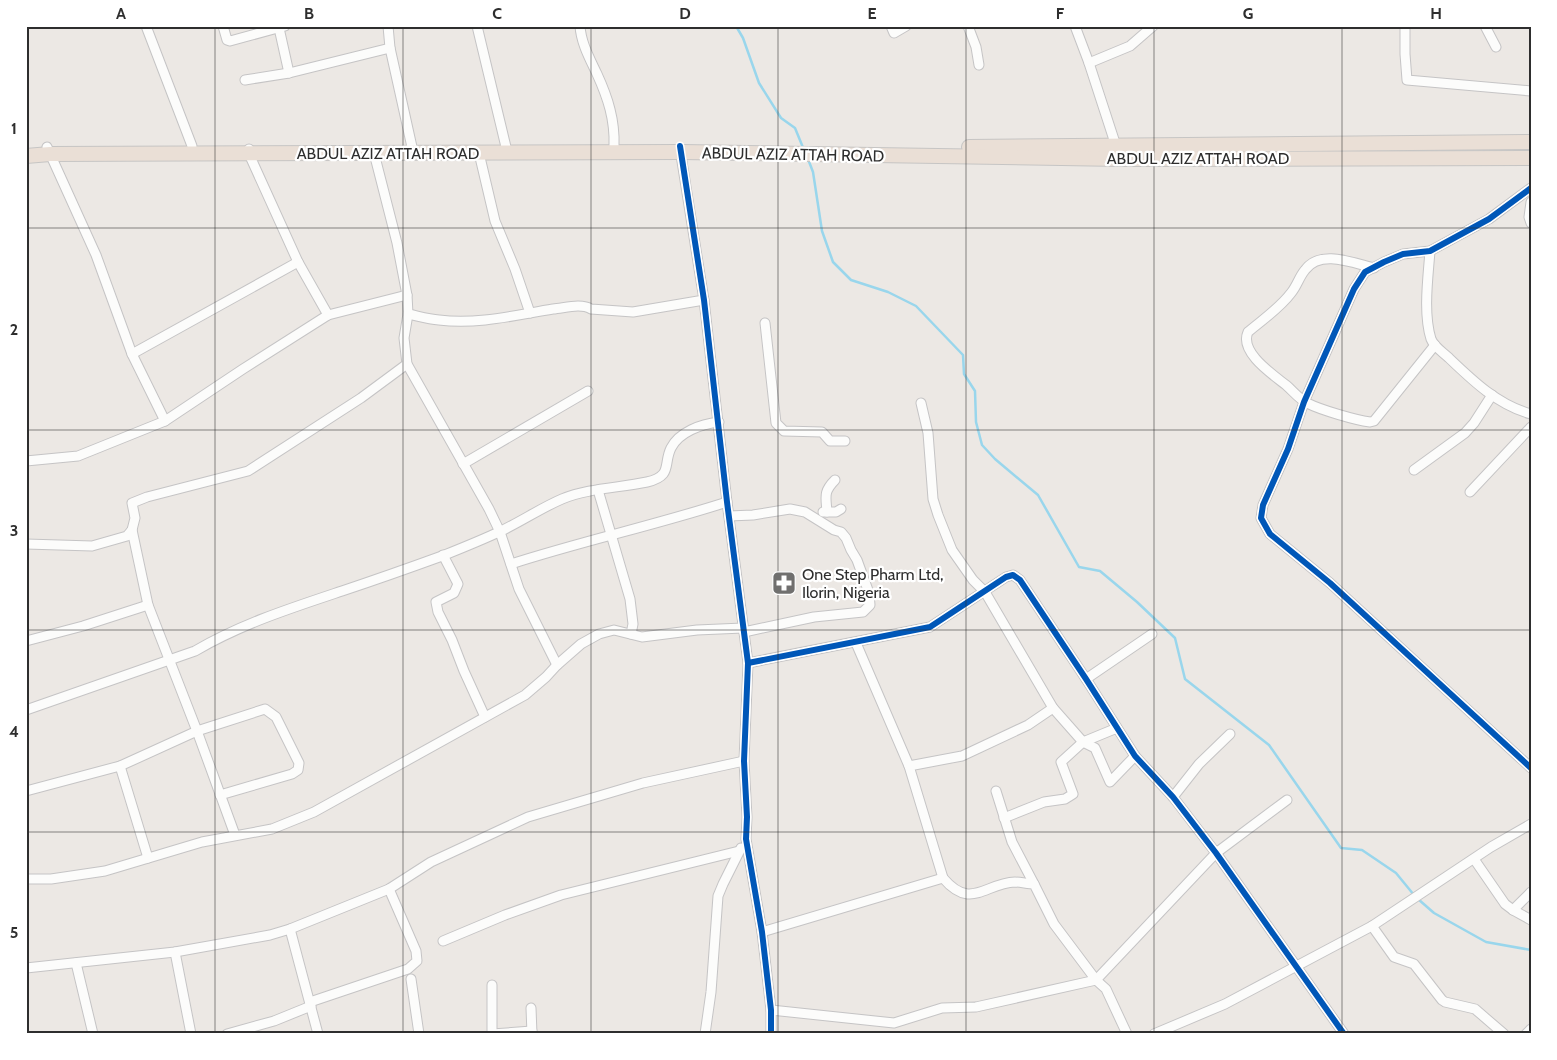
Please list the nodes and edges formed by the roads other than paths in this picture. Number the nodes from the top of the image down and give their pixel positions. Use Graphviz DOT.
graph roads {
  1 [pos="146,26"];
  2 [pos="223,26"];
  3 [pos="388,26"];
  4 [pos="477,26"];
  5 [pos="580,26"];
  6 [pos="891,26"];
  7 [pos="906,26"];
  8 [pos="968,26"];
  9 [pos="1075,26"];
  10 [pos="1153,26"];
  11 [pos="1405,26"];
  12 [pos="1485,26"];
  13 [pos="282,27"];
  14 [pos="1496,47"];
  15 [pos="390,48"];
  16 [pos="1089,63"];
  17 [pos="979,65"];
  18 [pos="289,73"];
  19 [pos="245,80"];
  20 [pos="1531,91"];
  21 [pos="1531,142"];
  22 [pos="192,146"];
  23 [pos="506,146"];
  24 [pos="614,146"];
  25 [pos="26,147"];
  26 [pos="412,147"];
  27 [pos="680,149"];
  28 [pos="48,150"];
  29 [pos="249,150"];
  30 [pos="1118,152"];
  31 [pos="374,153"];
  32 [pos="479,153"];
  33 [pos="26,156"];
  34 [pos="1531,158"];
  35 [pos="1531,188"];
  36 [pos="1531,202"];
  37 [pos="1531,223"];
  38 [pos="1430,251"];
  39 [pos="298,262"];
  40 [pos="1374,268"];
  41 [pos="407,295"];
  42 [pos="704,300"];
  43 [pos="530,313"];
  44 [pos="408,314"];
  45 [pos="328,316"];
  46 [pos="765,323"];
  47 [pos="1435,345"];
  48 [pos="132,354"];
  49 [pos="407,364"];
  50 [pos="588,391"];
  51 [pos="1492,395"];
  52 [pos="921,402"];
  53 [pos="1304,402"];
  54 [pos="1531,414"];
  55 [pos="165,421"];
  56 [pos="718,422"];
  57 [pos="1531,427"];
  58 [pos="845,441"];
  59 [pos="26,461"];
  60 [pos="464,464"];
  61 [pos="1414,470"];
  62 [pos="834,480"];
  63 [pos="598,490"];
  64 [pos="1470,492"];
  65 [pos="727,502"];
  66 [pos="841,509"];
  67 [pos="828,512"];
  68 [pos="729,516"];
  69 [pos="813,516"];
  70 [pos="132,530"];
  71 [pos="500,532"];
  72 [pos="611,534"];
  73 [pos="26,544"];
  74 [pos="443,555"];
  75 [pos="511,564"];
  76 [pos="985,592"];
  77 [pos="148,605"];
  78 [pos="744,630"];
  79 [pos="631,634"];
  80 [pos="1152,634"];
  81 [pos="26,641"];
  82 [pos="856,642"];
  83 [pos="169,660"];
  84 [pos="748,663"];
  85 [pos="557,665"];
  86 [pos="1086,679"];
  87 [pos="1053,708"];
  88 [pos="26,710"];
  89 [pos="485,717"];
  90 [pos="1118,728"];
  91 [pos="197,731"];
  92 [pos="1230,734"];
  93 [pos="1083,742"];
  94 [pos="1135,756"];
  95 [pos="744,761"];
  96 [pos="120,766"];
  97 [pos="909,766"];
  98 [pos="1531,768"];
  99 [pos="26,791"];
  100 [pos="996,791"];
  101 [pos="220,795"];
  102 [pos="1172,797"];
  103 [pos="1287,800"];
  104 [pos="1004,818"];
  105 [pos="1531,824"];
  106 [pos="234,836"];
  107 [pos="746,839"];
  108 [pos="739,851"];
  109 [pos="1216,853"];
  110 [pos="148,858"];
  111 [pos="1474,858"];
  112 [pos="944,878"];
  113 [pos="26,879"];
  114 [pos="1034,884"];
  115 [pos="389,889"];
  116 [pos="1531,892"];
  117 [pos="1513,910"];
  118 [pos="1531,920"];
  119 [pos="1372,926"];
  120 [pos="290,930"];
  121 [pos="762,932"];
  122 [pos="443,941"];
  123 [pos="176,952"];
  124 [pos="76,963"];
  125 [pos="1296,965"];
  126 [pos="26,968"];
  127 [pos="411,979"];
  128 [pos="1096,980"];
  129 [pos="492,985"];
  130 [pos="310,1004"];
  131 [pos="531,1008"];
  132 [pos="771,1010"];
  133 [pos="1531,1029"];
  134 [pos="532,1032"];
  135 [pos="93,1034"];
  136 [pos="191,1034"];
  137 [pos="227,1034"];
  138 [pos="318,1034"];
  139 [pos="419,1034"];
  140 [pos="492,1034"];
  141 [pos="705,1034"];
  142 [pos="771,1034"];
  143 [pos="1127,1034"];
  144 [pos="1154,1034"];
  145 [pos="1344,1034"];
  146 [pos="1504,1034"];
  147 [pos="1526,1034"];
  1 -- 22 [label="street"];
  2 -- 13 [label="street"];
  3 -- 15 [label="street"];
  4 -- 23 [label="street"];
  5 -- 24 [label="street"];
  6 -- 7 [label="street"];
  8 -- 17 [label="street"];
  9 -- 16 [label="street"];
  10 -- 16 [label="street"];
  11 -- 20 [label="street"];
  12 -- 14 [label="street"];
  13 -- 18 [label="street"];
  15 -- 18 [label="street"];
  15 -- 26 [label="street"];
  16 -- 30 [label="street"];
  18 -- 19 [label="street"];
  21 -- 30 [label="highway, ABDUL AZIZ ATTAH ROAD"];
  22 -- 28 [label="highway, ABDUL AZIZ ATTAH ROAD"];
  22 -- 29 [label="highway, ABDUL AZIZ ATTAH ROAD"];
  23 -- 24 [label="highway, ABDUL AZIZ ATTAH ROAD"];
  23 -- 26 [label="highway, ABDUL AZIZ ATTAH ROAD"];
  24 -- 27 [label="highway, ABDUL AZIZ ATTAH ROAD"];
  25 -- 28 [label="highway, ABDUL AZIZ ATTAH ROAD"];
  26 -- 29 [label="highway, ABDUL AZIZ ATTAH ROAD"];
  27 -- 30 [label="highway, ABDUL AZIZ ATTAH ROAD"];
  27 -- 32 [label="highway, ABDUL AZIZ ATTAH ROAD"];
  27 -- 42 [label="street"];
  28 -- 29 [label="highway, ABDUL AZIZ ATTAH ROAD"];
  28 -- 33 [label="highway, ABDUL AZIZ ATTAH ROAD"];
  28 -- 48 [label="street"];
  29 -- 31 [label="highway, ABDUL AZIZ ATTAH ROAD"];
  29 -- 39 [label="street"];
  30 -- 34 [label="highway, ABDUL AZIZ ATTAH ROAD"];
  31 -- 32 [label="highway, ABDUL AZIZ ATTAH ROAD"];
  31 -- 41 [label="street"];
  32 -- 43 [label="street"];
  35 -- 38 [label="street"];
  36 -- 37 [label="street"];
  38 -- 40 [label="street"];
  38 -- 47 [label="street"];
  39 -- 45 [label="street"];
  39 -- 48 [label="street"];
  40 -- 53 [label="street"];
  40 -- 53 [label="street"];
  41 -- 44 [label="street"];
  41 -- 45 [label="street"];
  42 -- 43 [label="street"];
  42 -- 56 [label="street"];
  43 -- 44 [label="street"];
  44 -- 49 [label="street"];
  45 -- 55 [label="street"];
  46 -- 58 [label="street"];
  47 -- 51 [label="street"];
  47 -- 53 [label="street"];
  48 -- 55 [label="street"];
  49 -- 60 [label="street"];
  49 -- 70 [label="street"];
  50 -- 60 [label="street"];
  51 -- 54 [label="street"];
  51 -- 61 [label="street"];
  52 -- 76 [label="street"];
  53 -- 98 [label="street"];
  55 -- 59 [label="street"];
  56 -- 63 [label="street"];
  56 -- 65 [label="street"];
  57 -- 64 [label="street"];
  60 -- 71 [label="street"];
  62 -- 67 [label="street"];
  63 -- 71 [label="street"];
  63 -- 72 [label="street"];
  65 -- 68 [label="street"];
  65 -- 72 [label="street"];
  66 -- 67 [label="street"];
  67 -- 69 [label="street"];
  68 -- 69 [label="street"];
  68 -- 78 [label="street"];
  69 -- 78 [label="street"];
  70 -- 73 [label="street"];
  70 -- 77 [label="street"];
  71 -- 74 [label="street"];
  71 -- 75 [label="street"];
  72 -- 75 [label="street"];
  72 -- 79 [label="street"];
  74 -- 83 [label="street"];
  74 -- 89 [label="street"];
  75 -- 85 [label="street"];
  76 -- 82 [label="street"];
  76 -- 86 [label="street"];
  76 -- 87 [label="street"];
  77 -- 81 [label="street"];
  77 -- 83 [label="street"];
  78 -- 79 [label="street"];
  78 -- 84 [label="street"];
  79 -- 85 [label="street"];
  80 -- 86 [label="street"];
  82 -- 84 [label="street"];
  82 -- 97 [label="street"];
  83 -- 88 [label="street"];
  83 -- 91 [label="street"];
  84 -- 95 [label="street"];
  85 -- 89 [label="street"];
  86 -- 90 [label="street"];
  87 -- 93 [label="street"];
  87 -- 97 [label="street"];
  89 -- 106 [label="street"];
  90 -- 93 [label="street"];
  90 -- 94 [label="street"];
  91 -- 96 [label="street"];
  91 -- 101 [label="street"];
  91 -- 101 [label="street"];
  92 -- 102 [label="street"];
  93 -- 94 [label="street"];
  93 -- 104 [label="street"];
  94 -- 102 [label="street"];
  95 -- 107 [label="street"];
  95 -- 115 [label="street"];
  96 -- 99 [label="street"];
  96 -- 110 [label="street"];
  97 -- 112 [label="street"];
  100 -- 104 [label="street"];
  101 -- 106 [label="street"];
  102 -- 109 [label="street"];
  103 -- 109 [label="street"];
  104 -- 114 [label="street"];
  105 -- 111 [label="street"];
  106 -- 110 [label="street"];
  107 -- 108 [label="street"];
  107 -- 121 [label="street"];
  108 -- 122 [label="street"];
  108 -- 141 [label="street"];
  109 -- 125 [label="street"];
  109 -- 128 [label="street"];
  110 -- 113 [label="street"];
  111 -- 117 [label="street"];
  111 -- 119 [label="street"];
  112 -- 114 [label="street"];
  112 -- 121 [label="street"];
  114 -- 128 [label="street"];
  115 -- 120 [label="street"];
  115 -- 130 [label="street"];
  116 -- 117 [label="street"];
  117 -- 118 [label="street"];
  119 -- 125 [label="street"];
  119 -- 146 [label="street"];
  120 -- 123 [label="street"];
  120 -- 130 [label="street"];
  121 -- 132 [label="street"];
  123 -- 124 [label="street"];
  123 -- 136 [label="street"];
  124 -- 126 [label="street"];
  124 -- 135 [label="street"];
  125 -- 144 [label="street"];
  125 -- 145 [label="street"];
  127 -- 139 [label="street"];
  128 -- 132 [label="street"];
  128 -- 143 [label="street"];
  129 -- 140 [label="street"];
  130 -- 137 [label="street"];
  130 -- 138 [label="street"];
  131 -- 134 [label="street"];
  132 -- 142 [label="street"];
  133 -- 147 [label="street"];
  134 -- 140 [label="street"];
}
